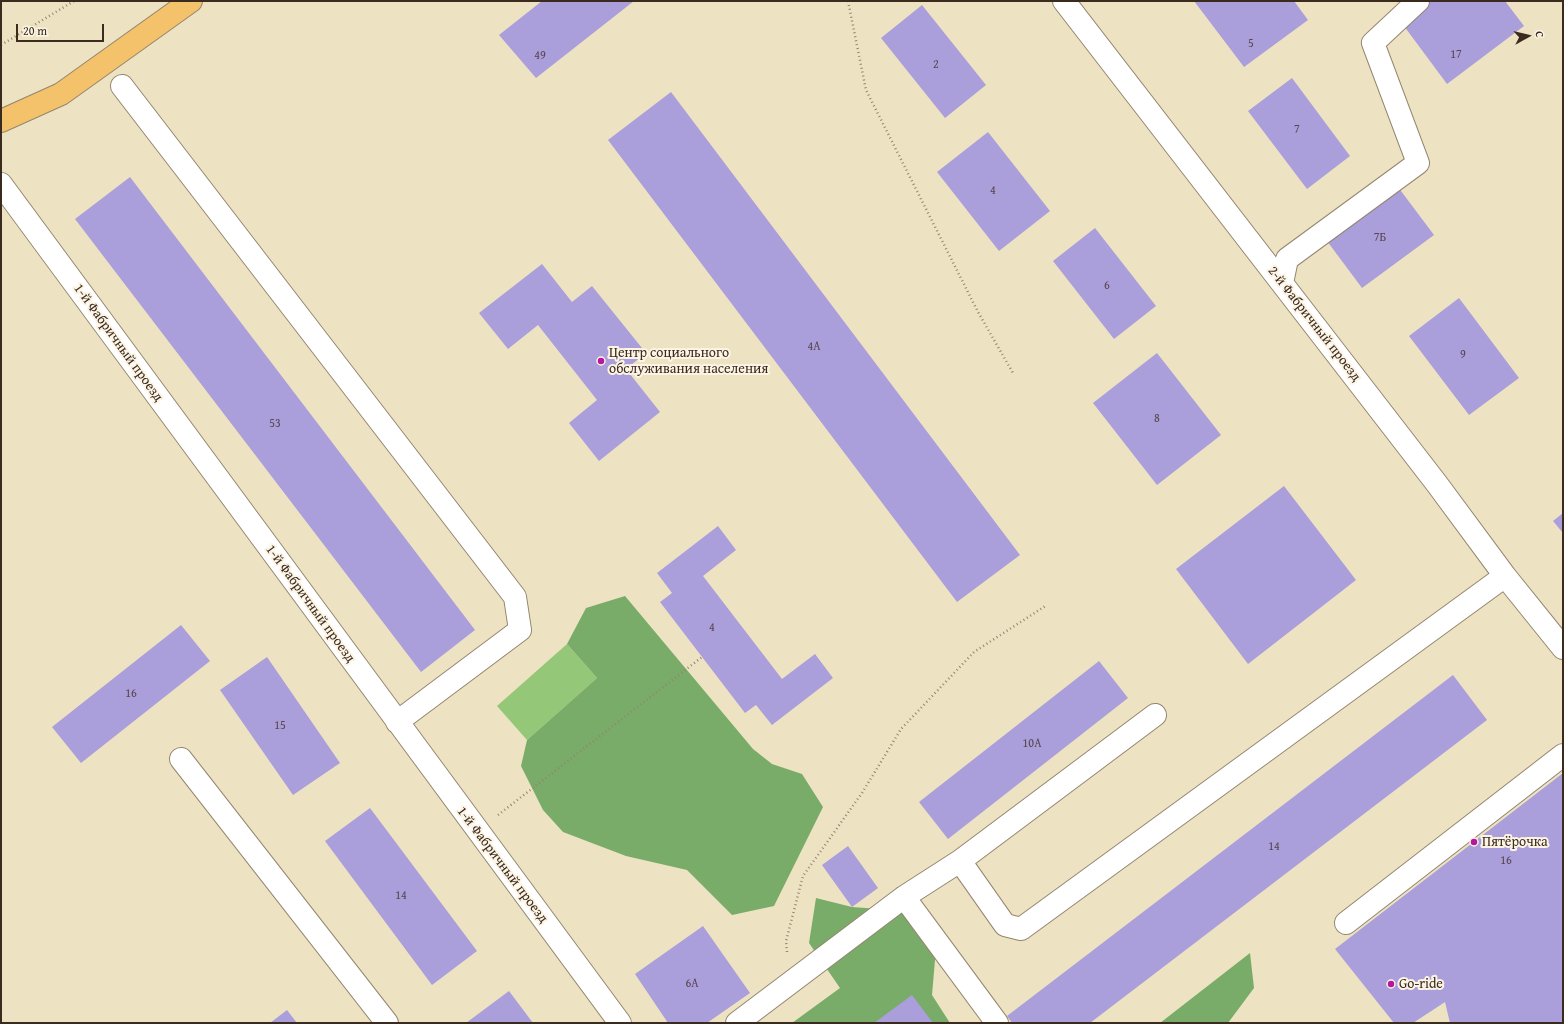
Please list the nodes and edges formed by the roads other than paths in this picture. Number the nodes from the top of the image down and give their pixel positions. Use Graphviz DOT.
graph roads {
  1 [pos="191,1"];
  2 [pos="1064,1"];
  3 [pos="1418,1"];
  4 [pos="122,86"];
  5 [pos="1,121"];
  6 [pos="1,184"];
  7 [pos="1282,283"];
  8 [pos="1505,576"];
  9 [pos="1563,648"];
  10 [pos="1155,715"];
  11 [pos="397,722"];
  12 [pos="1563,754"];
  13 [pos="181,759"];
  14 [pos="960,861"];
  15 [pos="904,897"];
  16 [pos="1346,923"];
  17 [pos="387,1023"];
  18 [pos="620,1023"];
  19 [pos="737,1023"];
  20 [pos="997,1023"];
  1 -- 5 [label="main road"];
  2 -- 7 [label="street, 2-й Фабричный проезд"];
  3 -- 7 [label="street"];
  4 -- 11 [label="street"];
  6 -- 11 [label="street, 1-й Фабричный проезд"];
  7 -- 8 [label="street, 2-й Фабричный проезд"];
  8 -- 9 [label="street, 2-й Фабричный проезд"];
  8 -- 14 [label="street"];
  10 -- 14 [label="street"];
  11 -- 18 [label="street, 1-й Фабричный проезд"];
  12 -- 16 [label="street"];
  13 -- 17 [label="street"];
  14 -- 15 [label="street"];
  15 -- 19 [label="street"];
  15 -- 20 [label="street"];
}
